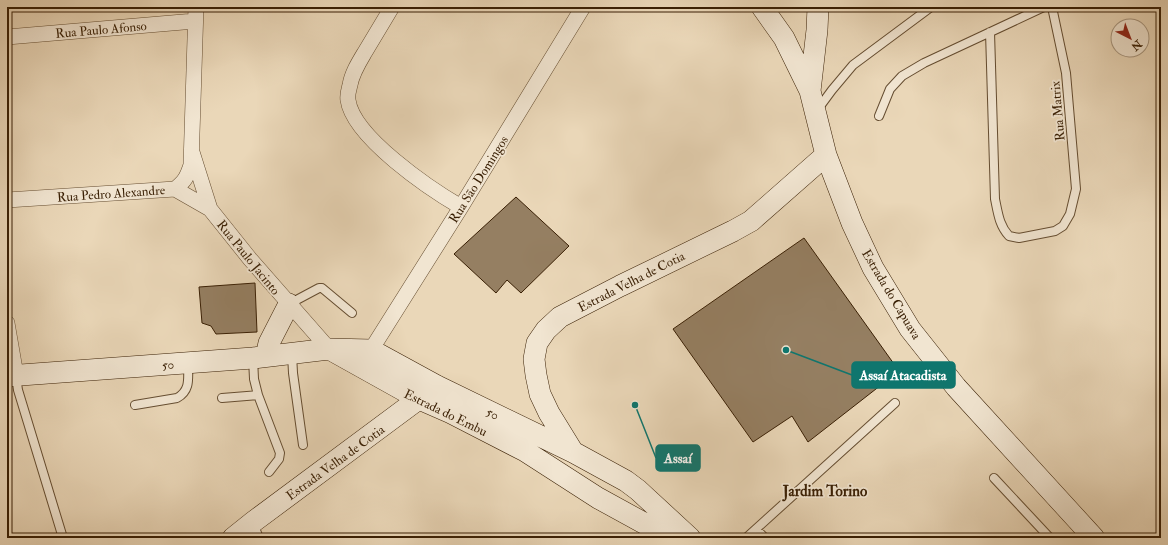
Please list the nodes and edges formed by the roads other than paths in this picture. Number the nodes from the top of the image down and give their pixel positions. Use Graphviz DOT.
graph roads {
  1 [pos="392,7"];
  2 [pos="584,7"];
  3 [pos="762,7"];
  4 [pos="818,7"];
  5 [pos="931,7"];
  6 [pos="1044,7"];
  7 [pos="1052,7"];
  8 [pos="195,14"];
  9 [pos="990,32"];
  10 [pos="7,37"];
  11 [pos="810,91"];
  12 [pos="815,113"];
  13 [pos="879,116"];
  14 [pos="192,152"];
  15 [pos="826,155"];
  16 [pos="175,189"];
  17 [pos="7,200"];
  18 [pos="461,207"];
  19 [pos="210,209"];
  20 [pos="289,304"];
  21 [pos="352,313"];
  22 [pos="7,323"];
  23 [pos="329,349"];
  24 [pos="371,350"];
  25 [pos="292,353"];
  26 [pos="260,357"];
  27 [pos="188,363"];
  28 [pos="11,376"];
  29 [pos="437,386"];
  30 [pos="258,394"];
  31 [pos="222,398"];
  32 [pos="419,399"];
  33 [pos="895,403"];
  34 [pos="135,405"];
  35 [pos="303,445"];
  36 [pos="573,452"];
  37 [pos="269,472"];
  38 [pos="994,478"];
  39 [pos="638,490"];
  40 [pos="598,498"];
  41 [pos="756,529"];
  42 [pos="256,530"];
  43 [pos="63,538"];
  44 [pos="233,538"];
  45 [pos="671,538"];
  46 [pos="690,538"];
  47 [pos="746,538"];
  48 [pos="765,538"];
  49 [pos="1050,538"];
  50 [pos="1094,538"];
  1 -- 18 [label="street"];
  2 -- 18 [label="street, Rua São Domingos"];
  3 -- 11 [label="main road, Estrada do Capuava"];
  4 -- 11 [label="main road"];
  5 -- 12 [label="lane"];
  6 -- 9 [label="lane"];
  7 -- 9 [label="lane, Rua Matrix"];
  8 -- 10 [label="street, Rua Paulo Afonso"];
  8 -- 14 [label="street, Rua Paulo Jacinto"];
  9 -- 13 [label="lane"];
  11 -- 12 [label="main road, Estrada do Capuava"];
  12 -- 15 [label="main road, Estrada do Capuava"];
  14 -- 16 [label="street, Rua Paulo Jacinto"];
  14 -- 19 [label="street, Rua Paulo Jacinto"];
  15 -- 36 [label="main road, Estrada Velha de Cotia"];
  15 -- 50 [label="main road, Estrada do Capuava"];
  16 -- 17 [label="street, Rua Pedro Alexandre"];
  16 -- 19 [label="street, Rua Pedro Alexandre"];
  18 -- 24 [label="street, Rua São Domingos"];
  19 -- 20 [label="street, Rua Paulo Jacinto"];
  20 -- 21 [label="lane"];
  20 -- 23 [label="street, Rua Paulo Jacinto"];
  20 -- 26 [label="main road"];
  22 -- 28 [label="street"];
  23 -- 24 [label="main road"];
  23 -- 25 [label="main road, 50"];
  23 -- 32 [label="main road, Estrada do Embu"];
  24 -- 29 [label="main road, 50"];
  25 -- 26 [label="main road, 50"];
  25 -- 35 [label="lane"];
  26 -- 27 [label="main road, 50"];
  26 -- 30 [label="lane"];
  27 -- 28 [label="main road, 50"];
  27 -- 34 [label="lane"];
  28 -- 43 [label="lane"];
  29 -- 32 [label="main road, Estrada Velha de Cotia"];
  29 -- 36 [label="main road, 50"];
  30 -- 31 [label="lane"];
  30 -- 37 [label="lane"];
  32 -- 40 [label="main road, Estrada do Embu"];
  32 -- 42 [label="main road, Estrada Velha de Cotia"];
  33 -- 41 [label="lane"];
  36 -- 39 [label="main road, 50"];
  38 -- 49 [label="lane"];
  39 -- 40 [label="main road"];
  39 -- 46 [label="main road"];
  40 -- 45 [label="main road"];
  41 -- 47 [label="lane"];
  41 -- 48 [label="lane"];
  42 -- 44 [label="main road, Estrada Velha de Cotia"];
}
